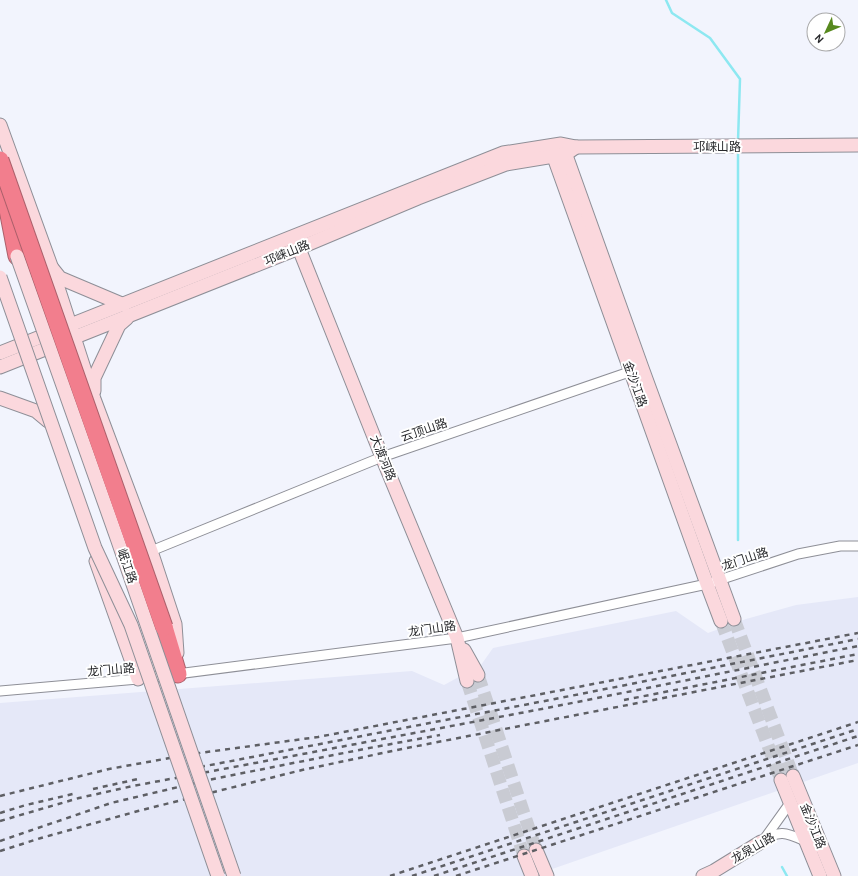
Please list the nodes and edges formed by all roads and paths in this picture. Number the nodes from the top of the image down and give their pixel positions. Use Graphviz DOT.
graph roads {
  1 [pos="0,125"];
  2 [pos="858,145"];
  3 [pos="561,149"];
  4 [pos="0,160"];
  5 [pos="0,169"];
  6 [pos="297,242"];
  7 [pos="17,256"];
  8 [pos="50,266"];
  9 [pos="0,277"];
  10 [pos="0,286"];
  11 [pos="127,310"];
  12 [pos="72,332"];
  13 [pos="23,351"];
  14 [pos="0,353"];
  15 [pos="0,367"];
  16 [pos="636,370"];
  17 [pos="0,398"];
  18 [pos="94,399"];
  19 [pos="48,421"];
  20 [pos="382,457"];
  21 [pos="858,546"];
  22 [pos="151,551"];
  23 [pos="713,582"];
  24 [pos="728,620"];
  25 [pos="457,638"];
  26 [pos="178,674"];
  27 [pos="473,678"];
  28 [pos="138,679"];
  29 [pos="0,691"];
  30 [pos="790,804"];
  31 [pos="805,841"];
  32 [pos="761,842"];
  33 [pos="536,850"];
  34 [pos="524,856"];
  35 [pos="218,876"];
  36 [pos="234,876"];
  37 [pos="532,876"];
  38 [pos="547,876"];
  39 [pos="703,876"];
  40 [pos="820,876"];
  41 [pos="834,876"];
  1 -- 8 [label="main road"];
  2 -- 3 [label="main road, 邛崃山路"];
  3 -- 6 [label="main road, 邛崃山路"];
  3 -- 16 [label="main road, 金沙江路"];
  4 -- 26 [label="highway, bridge"];
  5 -- 7 [label="highway"];
  6 -- 11 [label="main road, 邛崃山路"];
  6 -- 20 [label="main road, 大渡河路"];
  7 -- 36 [label="main road, 岷江路, bridge"];
  8 -- 11 [label="main road"];
  8 -- 12 [label="main road"];
  9 -- 35 [label="main road, bridge"];
  10 -- 13 [label="main road"];
  11 -- 12 [label="main road, 邛崃山路"];
  11 -- 18 [label="main road"];
  12 -- 13 [label="main road, 邛崃山路"];
  12 -- 18 [label="main road"];
  13 -- 14 [label="main road, 邛崃山路"];
  13 -- 15 [label="main road, 邛崃山路"];
  13 -- 19 [label="main road"];
  16 -- 20 [label="street, 云顶山路"];
  16 -- 23 [label="main road, 金沙江路"];
  17 -- 19 [label="main road"];
  18 -- 22 [label="main road"];
  19 -- 28 [label="main road"];
  20 -- 22 [label="street, 云顶山路"];
  20 -- 25 [label="main road, 大渡河路"];
  21 -- 23 [label="street, 龙门山路"];
  22 -- 26 [label="main road"];
  23 -- 24 [label="main road, 金沙江路"];
  23 -- 25 [label="street, 龙门山路"];
  25 -- 26 [label="street, 龙门山路"];
  25 -- 27 [label="main road, 大渡河路"];
  26 -- 28 [label="street, 龙门山路"];
  28 -- 29 [label="street, 龙门山路"];
  30 -- 31 [label="main road, 金沙江路"];
  30 -- 32 [label="street"];
  30 -- 41 [label="main road, 金沙江路"];
  31 -- 32 [label="street, 龙泉山路"];
  31 -- 40 [label="main road, 金沙江路"];
  32 -- 39 [label="main road, 龙泉山路"];
  33 -- 38 [label="main road"];
  34 -- 37 [label="main road"];
}
